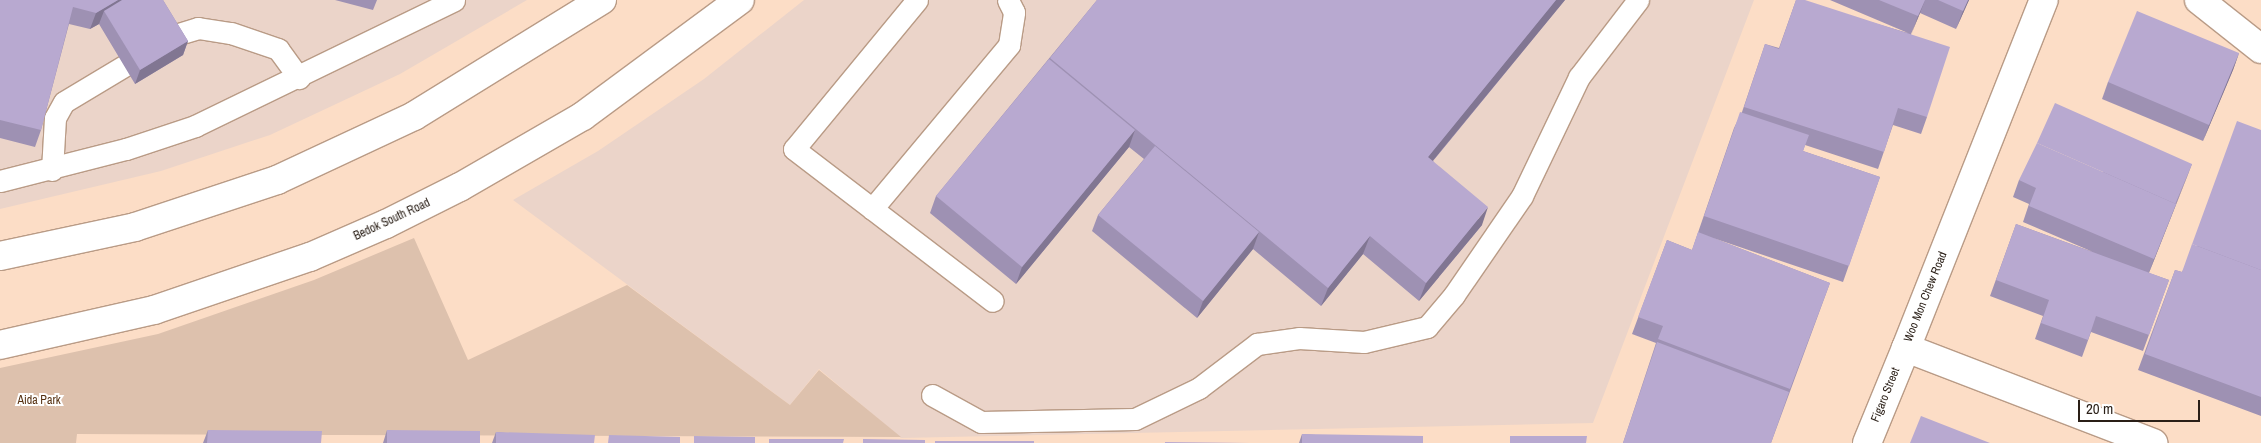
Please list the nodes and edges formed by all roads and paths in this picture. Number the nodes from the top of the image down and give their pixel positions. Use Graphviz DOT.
graph roads {
  1 [pos="454,0"];
  2 [pos="602,0"];
  3 [pos="740,0"];
  4 [pos="917,0"];
  5 [pos="1008,0"];
  6 [pos="1638,0"];
  7 [pos="2044,0"];
  8 [pos="2199,0"];
  9 [pos="172,36"];
  10 [pos="2261,49"];
  11 [pos="124,66"];
  12 [pos="299,78"];
  13 [pos="52,170"];
  14 [pos="0,181"];
  15 [pos="872,209"];
  16 [pos="0,256"];
  17 [pos="993,301"];
  18 [pos="0,345"];
  19 [pos="1906,348"];
  20 [pos="932,395"];
  21 [pos="1867,443"];
  22 [pos="2154,443"];
  1 -- 12 [label="lane"];
  2 -- 16 [label="main road"];
  3 -- 18 [label="main road, Bedok South Road"];
  4 -- 15 [label="lane"];
  5 -- 15 [label="lane"];
  6 -- 20 [label="lane"];
  7 -- 19 [label="main road, Woo Mon Chew Road"];
  8 -- 10 [label="main road"];
  9 -- 12 [label="lane"];
  11 -- 13 [label="lane"];
  12 -- 13 [label="lane"];
  13 -- 14 [label="lane"];
  15 -- 17 [label="lane"];
  19 -- 21 [label="main road, Figaro Street"];
  19 -- 22 [label="main road, Woo Mon Chew Road"];
}
